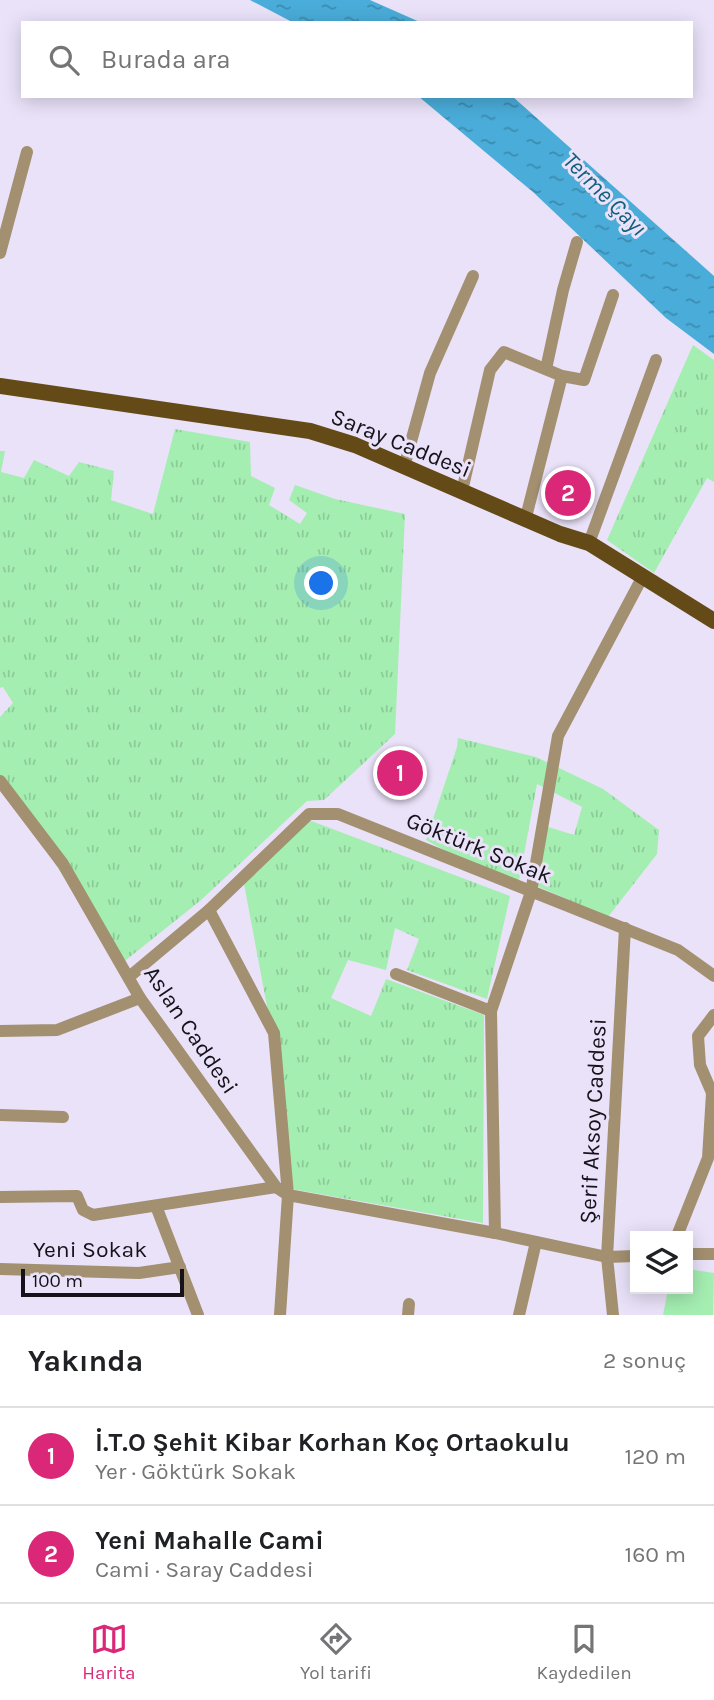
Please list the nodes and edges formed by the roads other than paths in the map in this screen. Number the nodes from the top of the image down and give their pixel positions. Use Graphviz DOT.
graph roads {
  1 [pos="27,152"];
  2 [pos="577,242"];
  3 [pos="0,253"];
  4 [pos="473,276"];
  5 [pos="613,295"];
  6 [pos="656,360"];
  7 [pos="546,369"];
  8 [pos="562,376"];
  9 [pos="0,386"];
  10 [pos="404,467"];
  11 [pos="463,491"];
  12 [pos="526,517"];
  13 [pos="589,543"];
  14 [pos="643,576"];
  15 [pos="714,621"];
  16 [pos="0,781"];
  17 [pos="531,892"];
  18 [pos="209,910"];
  19 [pos="625,928"];
  20 [pos="396,974"];
  21 [pos="714,976"];
  22 [pos="129,977"];
  23 [pos="140,998"];
  24 [pos="492,1011"];
  25 [pos="714,1015"];
  26 [pos="0,1031"];
  27 [pos="0,1115"];
  28 [pos="63,1117"];
  29 [pos="276,1187"];
  30 [pos="288,1195"];
  31 [pos="0,1197"];
  32 [pos="156,1206"];
  33 [pos="679,1231"];
  34 [pos="495,1233"];
  35 [pos="536,1242"];
  36 [pos="693,1254"];
  37 [pos="714,1254"];
  38 [pos="630,1255"];
  39 [pos="607,1257"];
  40 [pos="180,1268"];
  41 [pos="0,1269"];
  42 [pos="198,1315"];
  43 [pos="280,1315"];
  44 [pos="519,1315"];
  45 [pos="613,1315"];
  1 -- 3 [label="street"];
  2 -- 7 [label="street"];
  4 -- 10 [label="street"];
  5 -- 8 [label="street"];
  6 -- 13 [label="street"];
  7 -- 8 [label="street"];
  7 -- 11 [label="street"];
  8 -- 12 [label="street"];
  9 -- 10 [label="main road, Saray Caddesi"];
  10 -- 11 [label="main road, Saray Caddesi"];
  11 -- 12 [label="main road, Saray Caddesi"];
  12 -- 13 [label="main road, Saray Caddesi"];
  13 -- 14 [label="main road, Saray Caddesi"];
  14 -- 15 [label="main road, Saray Caddesi"];
  14 -- 17 [label="street"];
  16 -- 22 [label="street, Aslan Caddesi"];
  17 -- 18 [label="street, Göktürk Sokak"];
  17 -- 19 [label="street, Göktürk Sokak"];
  17 -- 24 [label="street"];
  18 -- 22 [label="street, Göktürk Sokak"];
  18 -- 30 [label="street"];
  19 -- 21 [label="street, Göktürk Sokak"];
  19 -- 39 [label="street, Şerif Aksoy Caddesi"];
  20 -- 24 [label="street"];
  22 -- 23 [label="street, Aslan Caddesi"];
  23 -- 26 [label="street"];
  23 -- 29 [label="street, Aslan Caddesi"];
  24 -- 34 [label="street"];
  25 -- 33 [label="street"];
  27 -- 28 [label="street"];
  29 -- 30 [label="street, Aslan Caddesi"];
  29 -- 32 [label="street"];
  30 -- 34 [label="street"];
  30 -- 43 [label="street"];
  31 -- 32 [label="street"];
  32 -- 40 [label="street"];
  34 -- 35 [label="street"];
  35 -- 39 [label="street"];
  35 -- 44 [label="street"];
  36 -- 37 [label="street"];
  38 -- 39 [label="street"];
  39 -- 45 [label="street, Şerif Aksoy Caddesi"];
  40 -- 41 [label="street, Yeni Sokak"];
  40 -- 42 [label="street"];
}
